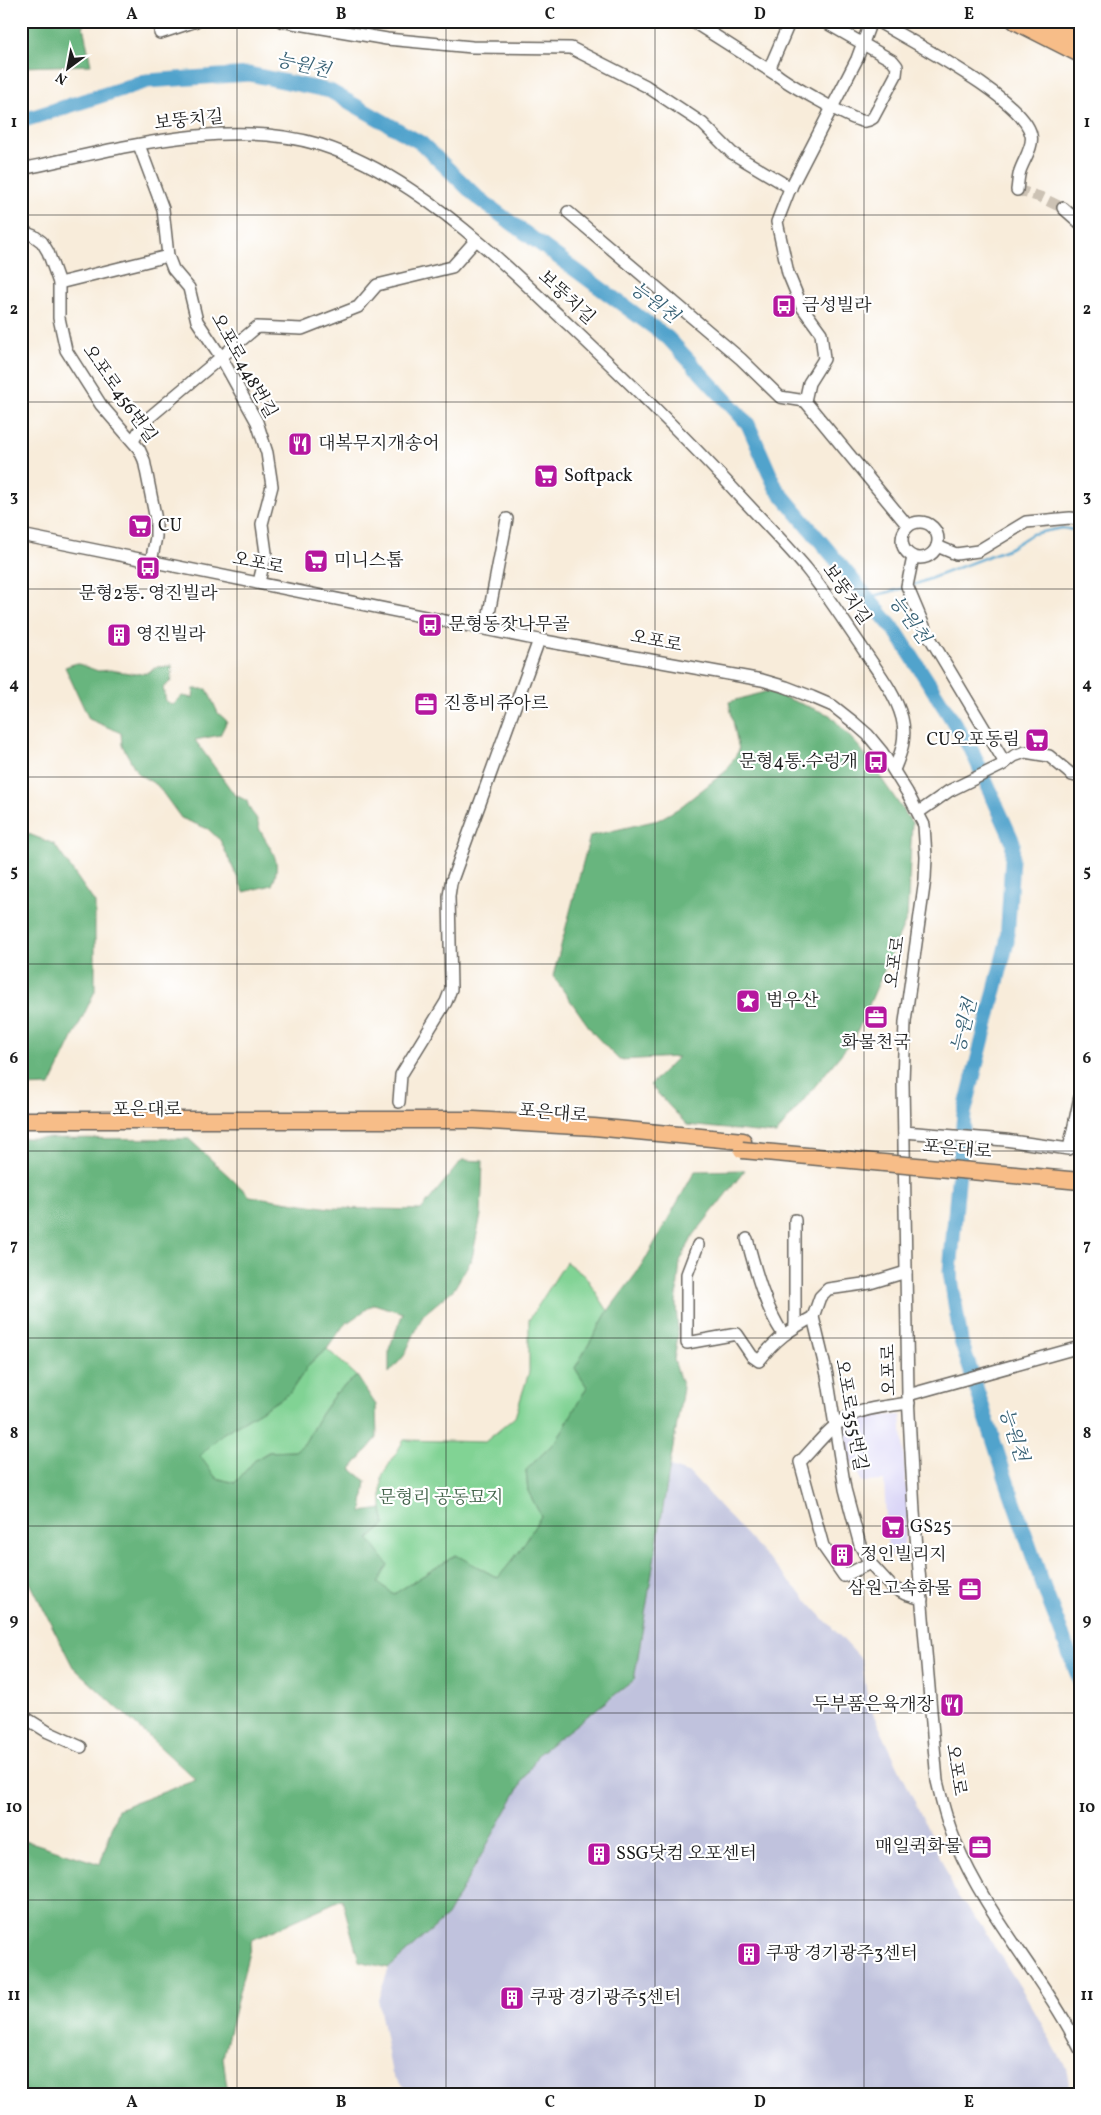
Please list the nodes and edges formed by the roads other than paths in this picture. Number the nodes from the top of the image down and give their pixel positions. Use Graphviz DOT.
graph roads {
  1 [pos="196,21"];
  2 [pos="281,21"];
  3 [pos="692,21"];
  4 [pos="790,21"];
  5 [pos="824,21"];
  6 [pos="871,21"];
  7 [pos="877,21"];
  8 [pos="1015,21"];
  9 [pos="1039,21"];
  10 [pos="160,33"];
  11 [pos="1080,41"];
  12 [pos="864,44"];
  13 [pos="1080,54"];
  14 [pos="775,74"];
  15 [pos="834,107"];
  16 [pos="139,145"];
  17 [pos="21,169"];
  18 [pos="791,188"];
  19 [pos="1017,190"];
  20 [pos="1063,208"];
  21 [pos="568,212"];
  22 [pos="1080,223"];
  23 [pos="21,231"];
  24 [pos="476,240"];
  25 [pos="168,256"];
  26 [pos="59,283"];
  27 [pos="221,357"];
  28 [pos="805,400"];
  29 [pos="133,442"];
  30 [pos="507,519"];
  31 [pos="1080,519"];
  32 [pos="908,526"];
  33 [pos="21,535"];
  34 [pos="937,546"];
  35 [pos="913,557"];
  36 [pos="151,562"];
  37 [pos="259,582"];
  38 [pos="486,629"];
  39 [pos="539,640"];
  40 [pos="1003,764"];
  41 [pos="894,770"];
  42 [pos="1080,777"];
  43 [pos="919,812"];
  44 [pos="1080,1097"];
  45 [pos="399,1102"];
  46 [pos="21,1120"];
  47 [pos="21,1130"];
  48 [pos="904,1132"];
  49 [pos="742,1146"];
  50 [pos="1080,1169"];
  51 [pos="1080,1180"];
  52 [pos="795,1220"];
  53 [pos="747,1240"];
  54 [pos="698,1245"];
  55 [pos="906,1272"];
  56 [pos="813,1317"];
  57 [pos="795,1326"];
  58 [pos="783,1334"];
  59 [pos="1080,1347"];
  60 [pos="908,1399"];
  61 [pos="835,1426"];
  62 [pos="870,1564"];
  63 [pos="922,1599"];
  64 [pos="21,1715"];
  65 [pos="81,1747"];
  66 [pos="1080,2049"];
  1 -- 10 [label="street"];
  2 -- 18 [label="street"];
  3 -- 14 [label="street"];
  4 -- 14 [label="street"];
  5 -- 12 [label="street"];
  6 -- 12 [label="street"];
  7 -- 19 [label="street"];
  8 -- 13 [label="highway"];
  9 -- 11 [label="highway"];
  12 -- 15 [label="street"];
  12 -- 15 [label="street"];
  14 -- 15 [label="street"];
  15 -- 18 [label="street"];
  16 -- 17 [label="street, 보뚱치길"];
  16 -- 24 [label="street, 보뚱치길"];
  16 -- 25 [label="street, 오포로448번길"];
  18 -- 28 [label="street"];
  20 -- 22 [label="street"];
  21 -- 28 [label="street"];
  23 -- 26 [label="street, 오포로456번길"];
  24 -- 27 [label="street"];
  24 -- 41 [label="street, 보뚱치길"];
  25 -- 26 [label="street"];
  25 -- 27 [label="street, 오포로448번길"];
  26 -- 29 [label="street, 오포로456번길"];
  27 -- 29 [label="street"];
  27 -- 37 [label="street, 오포로448번길"];
  28 -- 32 [label="street"];
  29 -- 36 [label="street, 오포로456번길"];
  30 -- 38 [label="street"];
  31 -- 34 [label="street"];
  32 -- 34 [label="street"];
  32 -- 35 [label="street"];
  33 -- 36 [label="street, 오포로"];
  34 -- 35 [label="street"];
  35 -- 40 [label="street"];
  36 -- 37 [label="street, 오포로"];
  37 -- 38 [label="street, 오포로"];
  38 -- 39 [label="street, 오포로"];
  39 -- 41 [label="street, 오포로"];
  39 -- 45 [label="street"];
  40 -- 42 [label="street"];
  40 -- 43 [label="street"];
  41 -- 43 [label="street, 오포로"];
  43 -- 48 [label="street, 오포로"];
  44 -- 48 [label="street"];
  46 -- 49 [label="highway, 포은대로"];
  47 -- 49 [label="highway, 포은대로"];
  48 -- 55 [label="street, 오포로"];
  49 -- 50 [label="highway"];
  49 -- 51 [label="highway, 포은대로, bridge"];
  52 -- 57 [label="street"];
  53 -- 58 [label="street"];
  54 -- 58 [label="street"];
  55 -- 56 [label="street"];
  55 -- 60 [label="street, 오포로"];
  56 -- 57 [label="street"];
  56 -- 61 [label="street, 오포로355번길"];
  57 -- 58 [label="street"];
  59 -- 60 [label="street"];
  60 -- 61 [label="street"];
  60 -- 63 [label="street, 오포로"];
  61 -- 62 [label="street, 오포로355번길"];
  61 -- 62 [label="street"];
  62 -- 63 [label="street, 오포로355번길"];
  63 -- 66 [label="street, 오포로"];
  64 -- 65 [label="street"];
}
